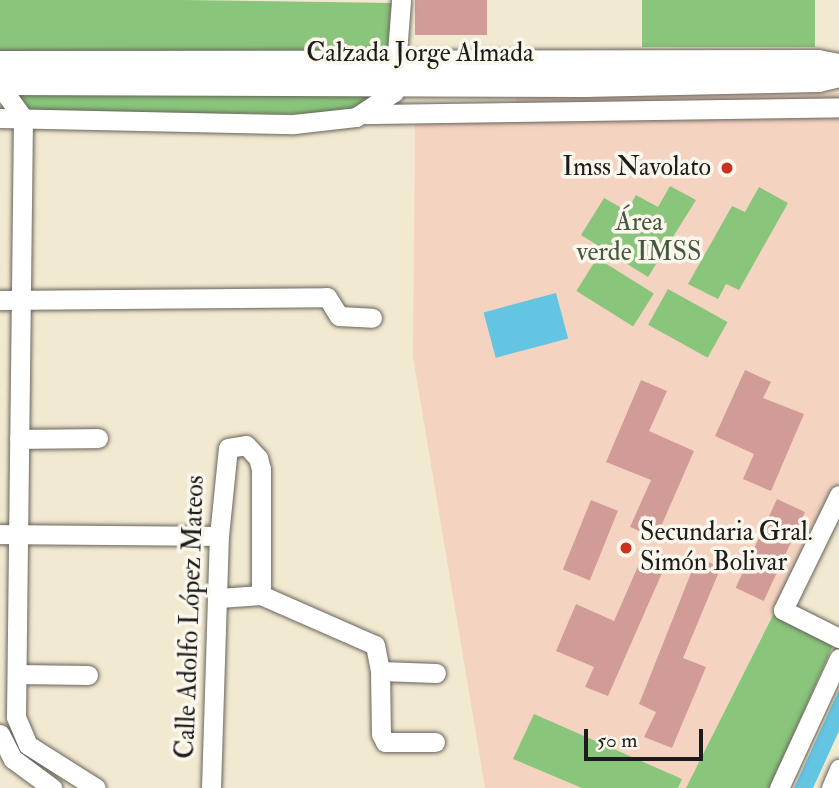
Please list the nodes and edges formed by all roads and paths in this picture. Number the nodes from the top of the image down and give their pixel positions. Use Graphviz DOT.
graph roads {
  1 [pos="401,0"];
  2 [pos="0,63"];
  3 [pos="839,66"];
  4 [pos="396,74"];
  5 [pos="839,75"];
  6 [pos="0,84"];
  7 [pos="839,107"];
  8 [pos="365,114"];
  9 [pos="0,118"];
  10 [pos="23,118"];
  11 [pos="20,299"];
  12 [pos="0,300"];
  13 [pos="372,318"];
  14 [pos="98,438"];
  15 [pos="19,439"];
  16 [pos="839,495"];
  17 [pos="9,534"];
  18 [pos="219,537"];
  19 [pos="261,595"];
  20 [pos="219,598"];
  21 [pos="839,638"];
  22 [pos="839,658"];
  23 [pos="380,671"];
  24 [pos="436,673"];
  25 [pos="17,674"];
  26 [pos="88,675"];
  27 [pos="5,737"];
  28 [pos="435,742"];
  29 [pos="839,769"];
  30 [pos="52,788"];
  31 [pos="96,788"];
  32 [pos="211,788"];
  33 [pos="779,788"];
  34 [pos="831,788"];
  1 -- 4 [label="street"];
  2 -- 4 [label="street, Calzada Jorge Almada"];
  3 -- 4 [label="street, Calzada Jorge Almada"];
  4 -- 5 [label="street, Calzada Jorge Almada"];
  4 -- 6 [label="street, Calzada Jorge Almada"];
  4 -- 8 [label="street"];
  6 -- 10 [label="street"];
  7 -- 8 [label="street"];
  8 -- 10 [label="street"];
  9 -- 10 [label="street"];
  10 -- 11 [label="street"];
  11 -- 12 [label="street"];
  11 -- 13 [label="street"];
  11 -- 15 [label="street"];
  14 -- 15 [label="street"];
  15 -- 17 [label="street"];
  16 -- 21 [label="street"];
  17 -- 18 [label="street"];
  17 -- 25 [label="street"];
  18 -- 19 [label="street, Calle Adolfo López Mateos"];
  18 -- 20 [label="street, Calle Adolfo López Mateos"];
  19 -- 20 [label="street"];
  19 -- 23 [label="street"];
  20 -- 32 [label="street, Calle Adolfo López Mateos"];
  22 -- 33 [label="street"];
  23 -- 24 [label="street"];
  23 -- 28 [label="street"];
  25 -- 26 [label="street"];
  25 -- 27 [label="street"];
  27 -- 30 [label="street"];
  27 -- 31 [label="street"];
  29 -- 34 [label="street"];
}
